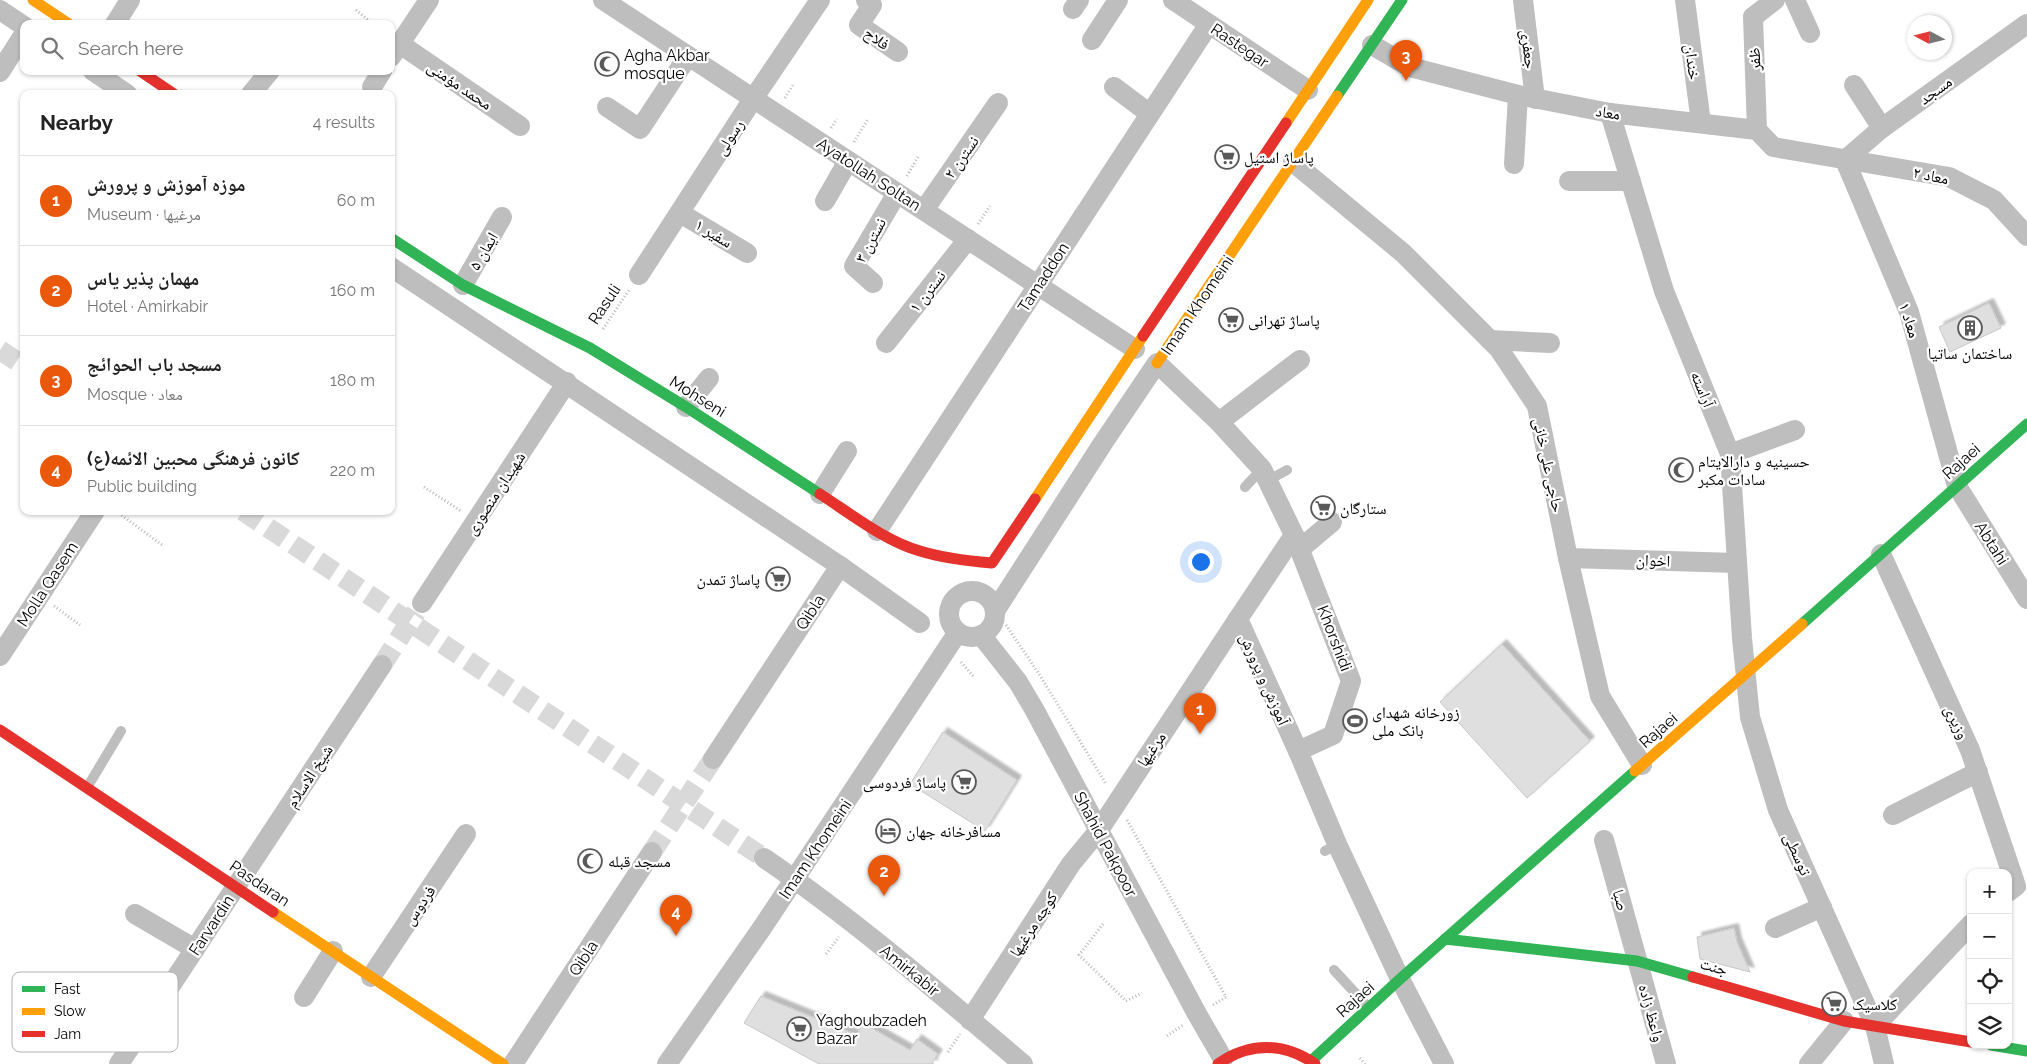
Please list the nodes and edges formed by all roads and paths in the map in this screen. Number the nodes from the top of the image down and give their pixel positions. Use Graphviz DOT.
graph roads {
  1 [pos="130,0"];
  2 [pos="429,0"];
  3 [pos="605,0"];
  4 [pos="820,0"];
  5 [pos="866,0"];
  6 [pos="1118,0"];
  7 [pos="1173,0"];
  8 [pos="1368,0"];
  9 [pos="1402,0"];
  10 [pos="1523,0"];
  11 [pos="1685,0"];
  12 [pos="1775,0"];
  13 [pos="1795,0"];
  14 [pos="40,2"];
  15 [pos="0,10"];
  16 [pos="356,10"];
  17 [pos="32,20"];
  18 [pos="64,20"];
  19 [pos="118,20"];
  20 [pos="368,20"];
  21 [pos="20,23"];
  22 [pos="1209,24"];
  23 [pos="2027,24"];
  24 [pos="1810,33"];
  25 [pos="20,40"];
  26 [pos="1092,40"];
  27 [pos="1372,45"];
  28 [pos="396,51"];
  29 [pos="898,52"];
  30 [pos="688,56"];
  31 [pos="0,72"];
  32 [pos="99,75"];
  33 [pos="146,75"];
  34 [pos="267,75"];
  35 [pos="1854,85"];
  36 [pos="1114,87"];
  37 [pos="121,90"];
  38 [pos="168,90"];
  39 [pos="254,90"];
  40 [pos="1308,90"];
  41 [pos="1527,97"];
  42 [pos="753,99"];
  43 [pos="998,103"];
  44 [pos="607,107"];
  45 [pos="1610,113"];
  46 [pos="1150,114"];
  47 [pos="868,119"];
  48 [pos="1701,123"];
  49 [pos="520,126"];
  50 [pos="1882,128"];
  51 [pos="1757,130"];
  52 [pos="846,159"];
  53 [pos="1845,160"];
  54 [pos="1293,162"];
  55 [pos="1514,164"];
  56 [pos="1569,181"];
  57 [pos="1630,181"];
  58 [pos="897,193"];
  59 [pos="825,201"];
  60 [pos="924,210"];
  61 [pos="680,213"];
  62 [pos="502,217"];
  63 [pos="2027,236"];
  64 [pos="968,239"];
  65 [pos="395,241"];
  66 [pos="747,253"];
  67 [pos="395,269"];
  68 [pos="639,275"];
  69 [pos="873,283"];
  70 [pos="1038,285"];
  71 [pos="463,286"];
  72 [pos="1490,340"];
  73 [pos="886,343"];
  74 [pos="1550,343"];
  75 [pos="590,348"];
  76 [pos="1135,349"];
  77 [pos="1300,360"];
  78 [pos="1157,364"];
  79 [pos="708,378"];
  80 [pos="567,382"];
  81 [pos="686,407"];
  82 [pos="1219,422"];
  83 [pos="2027,424"];
  84 [pos="1795,430"];
  85 [pos="847,451"];
  86 [pos="1730,454"];
  87 [pos="1286,470"];
  88 [pos="1266,475"];
  89 [pos="1957,486"];
  90 [pos="424,487"];
  91 [pos="1245,487"];
  92 [pos="820,494"];
  93 [pos="92,515"];
  94 [pos="121,515"];
  95 [pos="476,521"];
  96 [pos="1332,522"];
  97 [pos="877,531"];
  98 [pos="1297,542"];
  99 [pos="162,546"];
  100 [pos="1881,554"];
  101 [pos="1568,558"];
  102 [pos="992,563"];
  103 [pos="1737,563"];
  104 [pos="840,566"];
  105 [pos="970,591"];
  106 [pos="39,596"];
  107 [pos="2027,599"];
  108 [pos="422,603"];
  109 [pos="995,611"];
  110 [pos="1238,619"];
  111 [pos="920,623"];
  112 [pos="80,625"];
  113 [pos="958,632"];
  114 [pos="981,635"];
  115 [pos="0,656"];
  116 [pos="382,665"];
  117 [pos="1745,674"];
  118 [pos="0,730"];
  119 [pos="121,731"];
  120 [pos="1298,751"];
  121 [pos="713,760"];
  122 [pos="1642,765"];
  123 [pos="1978,772"];
  124 [pos="87,788"];
  125 [pos="1893,815"];
  126 [pos="1099,830"];
  127 [pos="466,834"];
  128 [pos="1604,840"];
  129 [pos="652,852"];
  130 [pos="764,858"];
  131 [pos="2010,869"];
  132 [pos="2012,874"];
  133 [pos="795,879"];
  134 [pos="236,887"];
  135 [pos="2012,889"];
  136 [pos="1822,906"];
  137 [pos="135,914"];
  138 [pos="1103,924"];
  139 [pos="1775,928"];
  140 [pos="1967,928"];
  141 [pos="1445,939"];
  142 [pos="195,950"];
  143 [pos="333,951"];
  144 [pos="1637,961"];
  145 [pos="1334,970"];
  146 [pos="178,976"];
  147 [pos="371,977"];
  148 [pos="1400,979"];
  149 [pos="1142,993"];
  150 [pos="304,998"];
  151 [pos="1369,1008"];
  152 [pos="970,1020"];
  153 [pos="1844,1021"];
  154 [pos="1875,1026"];
  155 [pos="1967,1041"];
  156 [pos="2027,1051"];
  157 [pos="127,1052"];
  158 [pos="2000,1052"];
  159 [pos="1360,1058"];
  160 [pos="1221,1062"];
  161 [pos="1313,1062"];
  162 [pos="119,1064"];
  163 [pos="503,1064"];
  164 [pos="514,1064"];
  165 [pos="667,1064"];
  166 [pos="1023,1064"];
  167 [pos="1365,1064"];
  168 [pos="1444,1064"];
  169 [pos="1666,1064"];
  170 [pos="1809,1064"];
  171 [pos="1884,1064"];
  1 -- 19 [label="street"];
  2 -- 28 [label="street"];
  3 -- 30 [label="street, Ayatollah Soltan"];
  4 -- 42 [label="street, رسولی"];
  5 -- 29 [label="street, فلاح"];
  6 -- 26 [label="street"];
  7 -- 22 [label="street, Rastegar"];
  8 -- 40 [label="main road, Imam Khomeini"];
  9 -- 27 [label="main road, Imam Khomeini"];
  10 -- 41 [label="street, جعفری"];
  11 -- 48 [label="street, خندان"];
  12 -- 51 [label="street, ظفر"];
  13 -- 24 [label="street"];
  14 -- 17 [label="street"];
  14 -- 18 [label="main road"];
  15 -- 21 [label="street"];
  16 -- 20 [label="path"];
  22 -- 40 [label="street, Rastegar"];
  22 -- 46 [label="street, Tamaddon"];
  23 -- 50 [label="street, مسجد"];
  25 -- 31 [label="street"];
  27 -- 41 [label="street, معاد"];
  27 -- 54 [label="main road, Imam Khomeini"];
  28 -- 49 [label="street, محمد مؤمنی"];
  30 -- 42 [label="street, Ayatollah Soltan"];
  30 -- 44 [label="street"];
  32 -- 37 [label="street"];
  33 -- 38 [label="main road"];
  34 -- 39 [label="street"];
  35 -- 50 [label="street"];
  36 -- 46 [label="street"];
  40 -- 76 [label="main road, Imam Khomeini"];
  41 -- 45 [label="street, معاد"];
  41 -- 55 [label="street, جعفری"];
  42 -- 52 [label="street, Ayatollah Soltan"];
  42 -- 61 [label="street, رسولی"];
  43 -- 60 [label="street, نسترن ۲"];
  45 -- 48 [label="street, معاد"];
  45 -- 57 [label="street, آراسته"];
  46 -- 70 [label="street, Tamaddon"];
  47 -- 52 [label="path"];
  48 -- 51 [label="street, معاد"];
  50 -- 53 [label="street, مسجد"];
  51 -- 53 [label="street"];
  52 -- 58 [label="street, Ayatollah Soltan"];
  52 -- 59 [label="street"];
  53 -- 63 [label="street, معاد ۲"];
  53 -- 89 [label="street, معاد ۱"];
  54 -- 72 [label="street, حاجی علی خانی"];
  54 -- 78 [label="main road, Imam Khomeini"];
  56 -- 57 [label="street"];
  57 -- 86 [label="street, آراسته"];
  58 -- 60 [label="street, Ayatollah Soltan"];
  58 -- 69 [label="street, نسترن ۳"];
  60 -- 64 [label="street, Ayatollah Soltan"];
  61 -- 66 [label="street, سفیر ۱"];
  61 -- 68 [label="street, رسولی"];
  62 -- 71 [label="street, ایمان ۵"];
  64 -- 70 [label="street, Ayatollah Soltan"];
  64 -- 73 [label="street, نسترن ۱"];
  65 -- 71 [label="main road, Mohseni"];
  67 -- 80 [label="street"];
  68 -- 75 [label="path, Rasuli"];
  70 -- 76 [label="street, Ayatollah Soltan"];
  70 -- 97 [label="street, Tamaddon"];
  71 -- 75 [label="main road, Mohseni"];
  72 -- 74 [label="street"];
  72 -- 101 [label="street, حاجی علی خانی"];
  75 -- 81 [label="main road, Mohseni"];
  76 -- 102 [label="main road, Imam Khomeini"];
  77 -- 82 [label="street"];
  78 -- 82 [label="street"];
  78 -- 109 [label="street, Imam Khomeini"];
  79 -- 81 [label="street"];
  80 -- 95 [label="street, شهیدان منصوری"];
  80 -- 104 [label="street"];
  81 -- 92 [label="main road, Mohseni"];
  82 -- 88 [label="street"];
  83 -- 89 [label="main road, Rajaei"];
  84 -- 86 [label="street"];
  85 -- 92 [label="street"];
  86 -- 103 [label="street, آراسته"];
  87 -- 88 [label="lane"];
  88 -- 91 [label="lane"];
  88 -- 98 [label="street"];
  89 -- 100 [label="main road, Rajaei"];
  89 -- 107 [label="street, Abtahi"];
  90 -- 95 [label="path"];
  92 -- 97 [label="main road, Mohseni"];
  93 -- 106 [label="street, Molla Qasem"];
  94 -- 99 [label="path"];
  95 -- 108 [label="street, شهیدان منصوری"];
  96 -- 98 [label="street, آموزش و پرورش"];
  97 -- 102 [label="main road, Mohseni"];
  98 -- 110 [label="street, آموزش و پرورش"];
  98 -- 120 [label="street, Khorshidi"];
  100 -- 117 [label="main road, Rajaei"];
  100 -- 123 [label="street, وزیری"];
  101 -- 103 [label="street, اخوان"];
  101 -- 122 [label="street, حاجی علی خانی"];
  102 -- 105 [label="street, Imam Khomeini"];
  103 -- 117 [label="street, آراسته"];
  104 -- 111 [label="street"];
  104 -- 121 [label="street, Qibla"];
  105 -- 109 [label="street"];
  105 -- 113 [label="street"];
  106 -- 112 [label="path"];
  106 -- 115 [label="street, Molla Qasem"];
  109 -- 114 [label="street"];
  110 -- 120 [label="street, آموزش و پرورش"];
  110 -- 126 [label="street, مرغیها"];
  113 -- 114 [label="street"];
  113 -- 133 [label="street, Imam Khomeini"];
  114 -- 126 [label="street, Shahid Pakpoor"];
  116 -- 134 [label="street, شیخ الاسلام"];
  117 -- 122 [label="main road, Rajaei"];
  117 -- 136 [label="street, توسطی"];
  118 -- 124 [label="main road, Pasdaran"];
  119 -- 124 [label="lane"];
  120 -- 148 [label="street, آموزش و پرورش"];
  122 -- 141 [label="main road, Rajaei"];
  123 -- 125 [label="street"];
  123 -- 131 [label="street, وزیری"];
  124 -- 134 [label="main road, Pasdaran"];
  126 -- 152 [label="street, کوچه مرغیها"];
  126 -- 160 [label="street, Shahid Pakpoor"];
  127 -- 147 [label="street, فردوس"];
  128 -- 144 [label="street, صبا"];
  129 -- 164 [label="street, Qibla"];
  130 -- 133 [label="street, Amirkabir"];
  132 -- 135 [label="street, وزیری"];
  133 -- 152 [label="street, Amirkabir"];
  133 -- 165 [label="street, Imam Khomeini"];
  134 -- 142 [label="street, Farvardin"];
  134 -- 143 [label="main road, Pasdaran"];
  136 -- 139 [label="street"];
  136 -- 154 [label="street, توسطی"];
  137 -- 142 [label="street"];
  138 -- 149 [label="path"];
  140 -- 154 [label="street"];
  141 -- 144 [label="main road, جنت"];
  141 -- 148 [label="main road, Rajaei"];
  142 -- 146 [label="street, Farvardin"];
  143 -- 147 [label="main road, Pasdaran"];
  143 -- 150 [label="street"];
  144 -- 153 [label="main road, جنت"];
  144 -- 169 [label="street, واعظ زاده"];
  145 -- 151 [label="lane"];
  147 -- 163 [label="main road, Pasdaran"];
  148 -- 151 [label="main road, Rajaei"];
  148 -- 168 [label="street, آموزش و پرورش"];
  151 -- 161 [label="main road, Rajaei"];
  152 -- 166 [label="street, Amirkabir"];
  153 -- 154 [label="main road, جنت"];
  153 -- 170 [label="street"];
  154 -- 155 [label="main road, جنت"];
  154 -- 171 [label="street, توسطی"];
  156 -- 158 [label="main road"];
  157 -- 162 [label="street, Farvardin"];
  159 -- 167 [label="path"];
  160 -- 161 [label="main road"];
}
